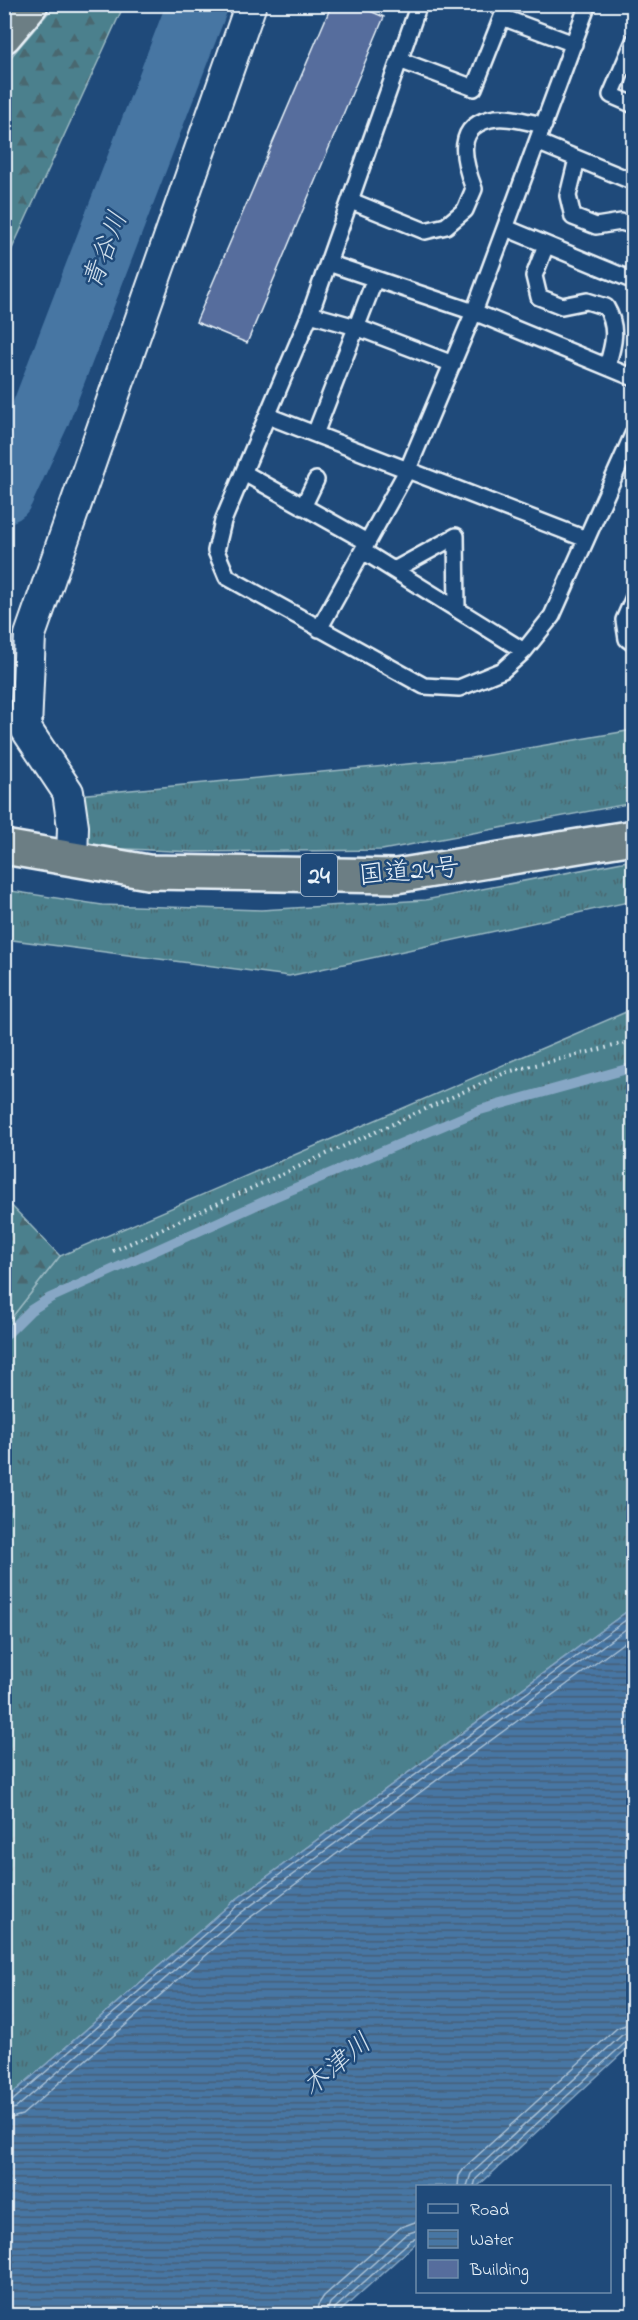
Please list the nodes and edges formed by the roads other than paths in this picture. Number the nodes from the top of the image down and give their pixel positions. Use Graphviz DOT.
graph roads {
  1 [pos="31,4"];
  2 [pos="251,4"];
  3 [pos="419,4"];
  4 [pos="588,4"];
  5 [pos="4,36"];
  6 [pos="633,41"];
  7 [pos="574,44"];
  8 [pos="399,60"];
  9 [pos="633,105"];
  10 [pos="544,125"];
  11 [pos="537,142"];
  12 [pos="578,159"];
  13 [pos="633,182"];
  14 [pos="351,201"];
  15 [pos="633,226"];
  16 [pos="506,228"];
  17 [pos="546,244"];
  18 [pos="328,263"];
  19 [pos="375,279"];
  20 [pos="633,281"];
  21 [pos="474,312"];
  22 [pos="310,314"];
  23 [pos="356,327"];
  24 [pos="453,364"];
  25 [pos="607,366"];
  26 [pos="633,378"];
  27 [pos="268,416"];
  28 [pos="633,432"];
  29 [pos="315,434"];
  30 [pos="408,469"];
  31 [pos="244,473"];
  32 [pos="316,480"];
  33 [pos="303,507"];
  34 [pos="586,539"];
  35 [pos="365,547"];
  36 [pos="394,570"];
  37 [pos="633,597"];
  38 [pos="457,609"];
  39 [pos="319,629"];
  40 [pos="633,644"];
  41 [pos="524,651"];
  42 [pos="633,837"];
  43 [pos="4,847"];
  44 [pos="72,860"];
  1 -- 5 [label="highway"];
  2 -- 44 [label="street"];
  3 -- 8 [label="lane"];
  4 -- 7 [label="lane"];
  6 -- 9 [label="lane"];
  7 -- 8 [label="lane"];
  7 -- 10 [label="lane"];
  8 -- 14 [label="lane"];
  10 -- 11 [label="lane"];
  10 -- 14 [label="lane"];
  11 -- 12 [label="lane"];
  11 -- 16 [label="lane"];
  12 -- 13 [label="lane"];
  12 -- 15 [label="lane"];
  14 -- 18 [label="lane"];
  16 -- 17 [label="lane"];
  16 -- 21 [label="lane"];
  17 -- 20 [label="lane"];
  17 -- 25 [label="lane"];
  18 -- 19 [label="lane"];
  18 -- 22 [label="lane"];
  19 -- 21 [label="lane"];
  19 -- 23 [label="lane"];
  21 -- 24 [label="lane"];
  21 -- 25 [label="lane"];
  22 -- 23 [label="lane"];
  22 -- 27 [label="lane"];
  23 -- 24 [label="lane"];
  23 -- 29 [label="lane"];
  24 -- 30 [label="lane"];
  25 -- 26 [label="lane"];
  27 -- 29 [label="lane"];
  27 -- 31 [label="lane"];
  28 -- 34 [label="lane"];
  29 -- 30 [label="lane"];
  30 -- 34 [label="lane"];
  30 -- 35 [label="lane"];
  31 -- 33 [label="lane"];
  31 -- 39 [label="lane"];
  32 -- 33 [label="lane"];
  33 -- 35 [label="lane"];
  34 -- 41 [label="lane"];
  35 -- 36 [label="lane"];
  35 -- 39 [label="lane"];
  36 -- 38 [label="lane"];
  36 -- 38 [label="lane"];
  37 -- 40 [label="lane"];
  38 -- 41 [label="lane"];
  39 -- 41 [label="lane"];
  42 -- 44 [label="highway, 国道24号 / 24"];
  43 -- 44 [label="highway, 国道24号 / 24"];
}
